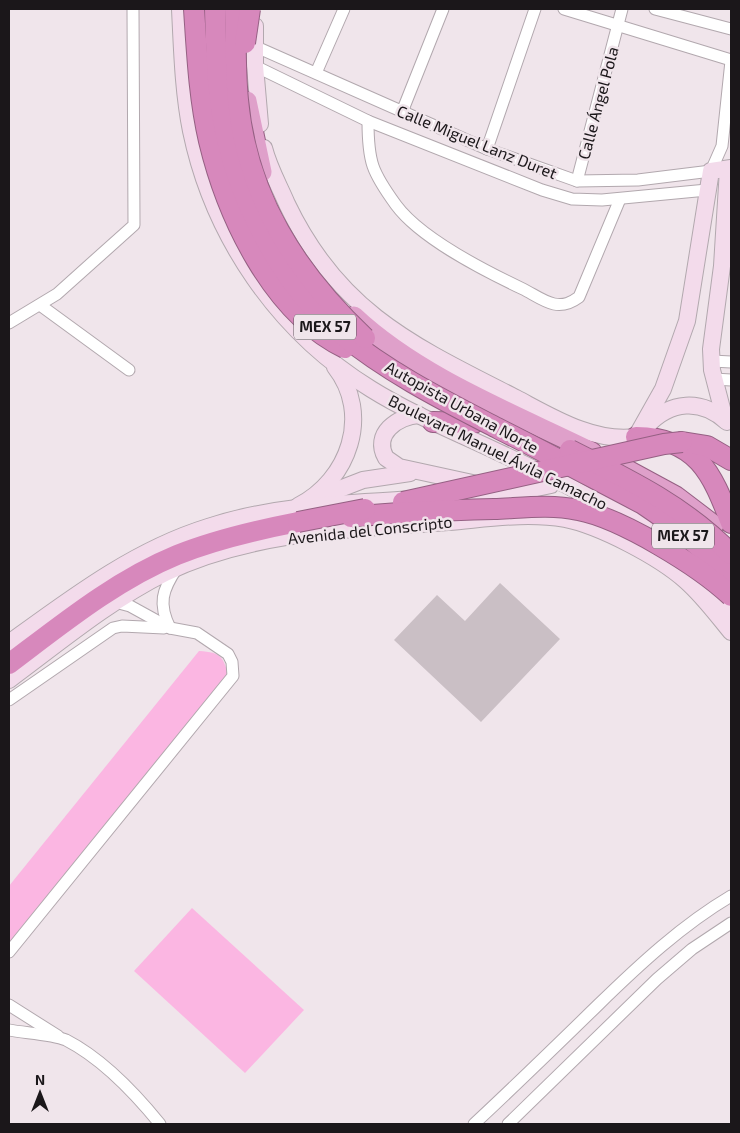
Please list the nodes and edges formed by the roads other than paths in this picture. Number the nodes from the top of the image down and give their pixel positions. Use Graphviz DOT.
graph roads {
  1 [pos="133,9"];
  2 [pos="180,9"];
  3 [pos="194,9"];
  4 [pos="204,9"];
  5 [pos="215,9"];
  6 [pos="235,9"];
  7 [pos="243,9"];
  8 [pos="250,9"];
  9 [pos="256,9"];
  10 [pos="344,9"];
  11 [pos="443,9"];
  12 [pos="534,9"];
  13 [pos="564,9"];
  14 [pos="622,9"];
  15 [pos="655,9"];
  16 [pos="620,25"];
  17 [pos="731,30"];
  18 [pos="254,46"];
  19 [pos="731,60"];
  20 [pos="246,70"];
  21 [pos="316,72"];
  22 [pos="402,112"];
  23 [pos="368,121"];
  24 [pos="722,146"];
  25 [pos="487,149"];
  26 [pos="711,171"];
  27 [pos="729,176"];
  28 [pos="577,182"];
  29 [pos="707,190"];
  30 [pos="620,199"];
  31 [pos="731,248"];
  32 [pos="722,266"];
  33 [pos="40,304"];
  34 [pos="9,323"];
  35 [pos="375,360"];
  36 [pos="712,361"];
  37 [pos="731,362"];
  38 [pos="333,363"];
  39 [pos="129,370"];
  40 [pos="714,379"];
  41 [pos="731,380"];
  42 [pos="426,418"];
  43 [pos="474,423"];
  44 [pos="728,424"];
  45 [pos="631,443"];
  46 [pos="731,460"];
  47 [pos="425,473"];
  48 [pos="551,485"];
  49 [pos="513,492"];
  50 [pos="306,502"];
  51 [pos="292,509"];
  52 [pos="731,523"];
  53 [pos="244,536"];
  54 [pos="268,541"];
  55 [pos="731,541"];
  56 [pos="731,554"];
  57 [pos="653,558"];
  58 [pos="670,560"];
  59 [pos="177,568"];
  60 [pos="731,579"];
  61 [pos="133,591"];
  62 [pos="731,596"];
  63 [pos="115,602"];
  64 [pos="731,612"];
  65 [pos="170,628"];
  66 [pos="731,632"];
  67 [pos="9,643"];
  68 [pos="9,664"];
  69 [pos="9,680"];
  70 [pos="9,700"];
  71 [pos="731,896"];
  72 [pos="731,923"];
  73 [pos="9,952"];
  74 [pos="636,968"];
  75 [pos="654,982"];
  76 [pos="9,1006"];
  77 [pos="9,1030"];
  78 [pos="64,1040"];
  79 [pos="478,1123"];
  80 [pos="160,1124"];
  81 [pos="508,1124"];
  1 -- 33 [label="street"];
  2 -- 38 [label="main road, Boulevard Manuel Ávila Camacho"];
  3 -- 35 [label="highway, bridge"];
  4 -- 43 [label="highway, Boulevard Manuel Ávila Camacho / MEX 57"];
  5 -- 35 [label="highway, Autopista Urbana Norte, bridge"];
  6 -- 20 [label="highway, Autopista Urbana Norte, bridge"];
  7 -- 55 [label="highway, MEX 57"];
  8 -- 20 [label="highway, bridge"];
  9 -- 18 [label="main road"];
  10 -- 21 [label="street"];
  11 -- 22 [label="street"];
  12 -- 25 [label="street"];
  13 -- 16 [label="street"];
  14 -- 16 [label="street, Calle Ángel Pola"];
  15 -- 17 [label="street"];
  16 -- 19 [label="street"];
  16 -- 28 [label="street, Calle Ángel Pola"];
  18 -- 20 [label="main road"];
  18 -- 21 [label="street, Calle Miguel Lanz Duret"];
  19 -- 24 [label="street"];
  20 -- 23 [label="street, Calle Miguel Lanz Duret"];
  20 -- 45 [label="main road"];
  20 -- 56 [label="highway, Autopista Urbana Norte, bridge"];
  21 -- 22 [label="street, Calle Miguel Lanz Duret"];
  22 -- 25 [label="street, Calle Miguel Lanz Duret"];
  23 -- 30 [label="street, Calle Miguel Lanz Duret"];
  23 -- 30 [label="street"];
  24 -- 26 [label="street"];
  24 -- 27 [label="street"];
  25 -- 28 [label="street, Calle Miguel Lanz Duret"];
  26 -- 27 [label="main road"];
  26 -- 28 [label="street, Calle Miguel Lanz Duret"];
  26 -- 29 [label="main road"];
  27 -- 29 [label="main road"];
  27 -- 32 [label="main road"];
  29 -- 30 [label="street, Calle Miguel Lanz Duret"];
  29 -- 45 [label="main road"];
  31 -- 32 [label="main road"];
  32 -- 36 [label="main road"];
  33 -- 34 [label="street"];
  33 -- 39 [label="street"];
  35 -- 60 [label="highway, Autopista Urbana Norte, bridge"];
  36 -- 37 [label="street"];
  36 -- 40 [label="main road"];
  38 -- 42 [label="main road, Boulevard Manuel Ávila Camacho"];
  38 -- 50 [label="main road"];
  40 -- 41 [label="street"];
  40 -- 44 [label="main road"];
  42 -- 43 [label="highway"];
  42 -- 47 [label="main road"];
  42 -- 64 [label="main road, Boulevard Manuel Ávila Camacho"];
  43 -- 60 [label="highway, Boulevard Manuel Ávila Camacho / MEX 57"];
  44 -- 45 [label="main road"];
  45 -- 52 [label="highway"];
  46 -- 68 [label="highway, bridge"];
  47 -- 49 [label="main road"];
  47 -- 50 [label="main road"];
  48 -- 49 [label="main road, Avenida del Conscripto"];
  49 -- 51 [label="main road, Avenida del Conscripto"];
  50 -- 51 [label="main road"];
  51 -- 67 [label="main road, Avenida del Conscripto"];
  53 -- 54 [label="main road"];
  53 -- 61 [label="highway"];
  53 -- 62 [label="highway, bridge"];
  54 -- 57 [label="main road, Avenida del Conscripto"];
  54 -- 59 [label="main road, Avenida del Conscripto"];
  57 -- 58 [label="main road"];
  57 -- 66 [label="main road, Avenida del Conscripto"];
  59 -- 61 [label="main road, Avenida del Conscripto"];
  59 -- 65 [label="street"];
  61 -- 63 [label="main road, Avenida del Conscripto"];
  63 -- 65 [label="street"];
  63 -- 69 [label="main road, Avenida del Conscripto"];
  65 -- 70 [label="street"];
  65 -- 73 [label="street"];
  71 -- 74 [label="street"];
  72 -- 75 [label="street"];
  74 -- 75 [label="street"];
  74 -- 79 [label="street"];
  75 -- 81 [label="street"];
  76 -- 78 [label="street"];
  77 -- 78 [label="street"];
  78 -- 80 [label="street"];
}
